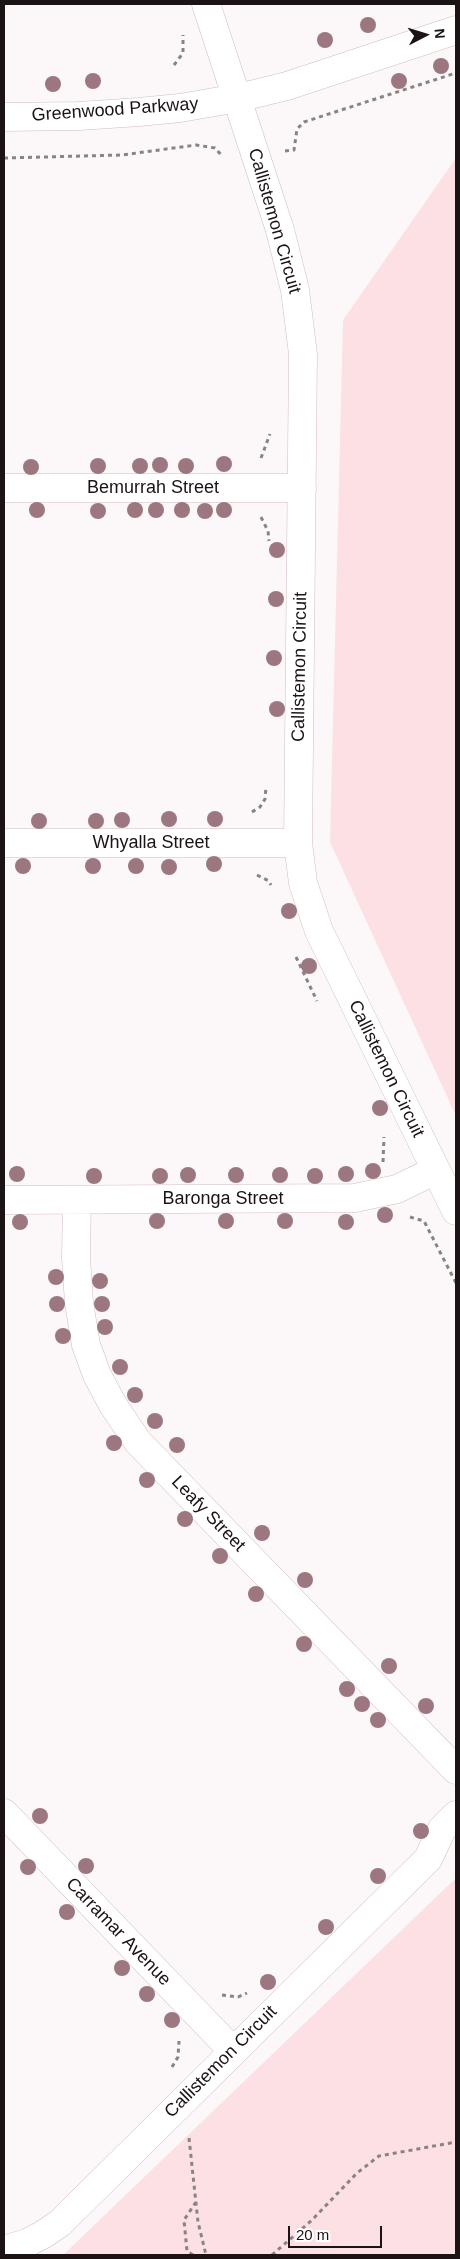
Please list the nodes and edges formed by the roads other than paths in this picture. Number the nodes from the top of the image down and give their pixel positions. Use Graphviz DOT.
graph roads {
  1 [pos="206,4"];
  2 [pos="456,30"];
  3 [pos="238,98"];
  4 [pos="4,116"];
  5 [pos="4,488"];
  6 [pos="302,488"];
  7 [pos="4,843"];
  8 [pos="298,843"];
  9 [pos="436,1170"];
  10 [pos="4,1200"];
  11 [pos="77,1200"];
  12 [pos="456,1211"];
  13 [pos="456,1770"];
  14 [pos="4,1813"];
  15 [pos="456,1815"];
  16 [pos="456,1846"];
  17 [pos="428,1859"];
  18 [pos="232,2050"];
  19 [pos="4,2250"];
  1 -- 3 [label="street, Callistemon Circuit"];
  2 -- 3 [label="street, Greenwood Parkway"];
  3 -- 4 [label="street, Greenwood Parkway"];
  3 -- 6 [label="street, Callistemon Circuit"];
  5 -- 6 [label="street, Bemurrah Street"];
  6 -- 8 [label="street, Callistemon Circuit"];
  7 -- 8 [label="street, Whyalla Street"];
  8 -- 9 [label="street, Callistemon Circuit"];
  9 -- 11 [label="street, Baronga Street"];
  9 -- 12 [label="street, Callistemon Circuit"];
  10 -- 11 [label="street, Baronga Street"];
  11 -- 13 [label="street, Leafy Street"];
  14 -- 18 [label="street, Carramar Avenue"];
  15 -- 17 [label="street, Callistemon Circuit"];
  16 -- 17 [label="street, Callistemon Circuit"];
  17 -- 18 [label="street, Callistemon Circuit"];
  18 -- 19 [label="street, Callistemon Circuit"];
}
